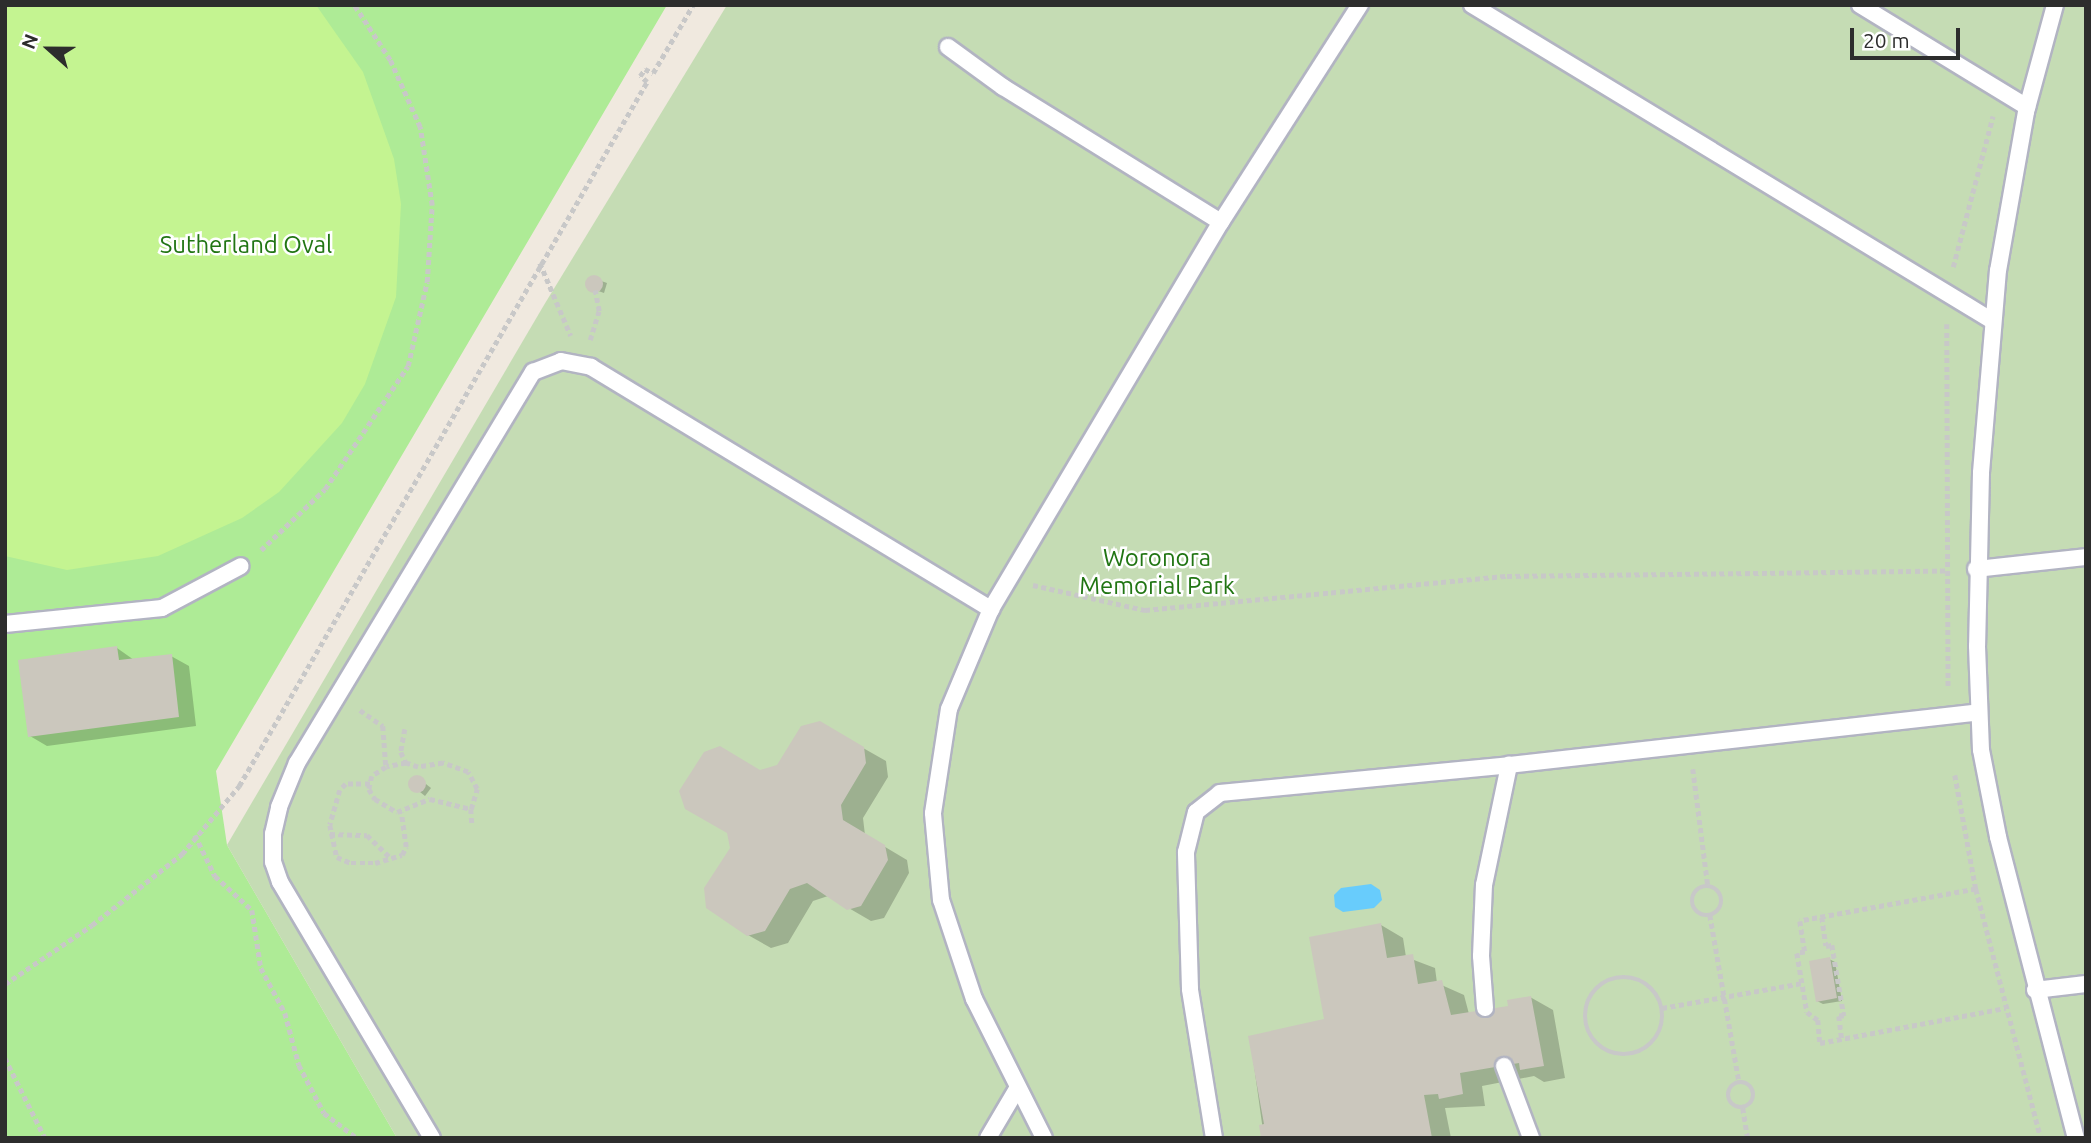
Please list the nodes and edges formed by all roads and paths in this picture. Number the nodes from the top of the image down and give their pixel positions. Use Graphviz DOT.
graph roads {
  1 [pos="354,5"];
  2 [pos="693,5"];
  3 [pos="1360,5"];
  4 [pos="1472,5"];
  5 [pos="1860,5"];
  6 [pos="2055,5"];
  7 [pos="948,47"];
  8 [pos="2027,107"];
  9 [pos="1221,222"];
  10 [pos="540,262"];
  11 [pos="595,290"];
  12 [pos="1991,320"];
  13 [pos="580,363"];
  14 [pos="2086,557"];
  15 [pos="241,566"];
  16 [pos="1976,569"];
  17 [pos="1009,579"];
  18 [pos="990,609"];
  19 [pos="5,624"];
  20 [pos="337,695"];
  21 [pos="1978,712"];
  22 [pos="405,729"];
  23 [pos="1690,744"];
  24 [pos="407,763"];
  25 [pos="1509,765"];
  26 [pos="386,767"];
  27 [pos="370,784"];
  28 [pos="471,808"];
  29 [pos="401,812"];
  30 [pos="472,825"];
  31 [pos="194,834"];
  32 [pos="330,834"];
  33 [pos="391,858"];
  34 [pos="1708,886"];
  35 [pos="1976,889"];
  36 [pos="1710,915"];
  37 [pos="1822,917"];
  38 [pos="5,984"];
  39 [pos="1802,984"];
  40 [pos="2086,984"];
  41 [pos="2035,990"];
  42 [pos="1724,995"];
  43 [pos="1485,1008"];
  44 [pos="1662,1008"];
  45 [pos="2006,1009"];
  46 [pos="1842,1039"];
  47 [pos="5,1058"];
  48 [pos="1504,1066"];
  49 [pos="1739,1082"];
  50 [pos="1017,1089"];
  51 [pos="1743,1108"];
  52 [pos="2073,1137"];
  53 [pos="46,1138"];
  54 [pos="357,1138"];
  55 [pos="432,1138"];
  56 [pos="988,1138"];
  57 [pos="1044,1138"];
  58 [pos="1214,1138"];
  59 [pos="1531,1138"];
  60 [pos="1748,1138"];
  1 -- 15 [label="path"];
  2 -- 10 [label="path"];
  3 -- 9 [label="lane"];
  4 -- 12 [label="lane"];
  5 -- 8 [label="lane"];
  6 -- 8 [label="lane"];
  7 -- 9 [label="lane"];
  8 -- 12 [label="lane"];
  9 -- 17 [label="lane"];
  10 -- 13 [label="path"];
  10 -- 31 [label="path"];
  11 -- 13 [label="path"];
  12 -- 16 [label="lane"];
  13 -- 18 [label="lane"];
  13 -- 20 [label="lane"];
  14 -- 16 [label="lane"];
  15 -- 19 [label="lane"];
  16 -- 17 [label="path"];
  16 -- 21 [label="lane"];
  17 -- 18 [label="lane"];
  18 -- 50 [label="lane"];
  20 -- 26 [label="path"];
  20 -- 55 [label="lane"];
  21 -- 23 [label="lane"];
  21 -- 41 [label="lane"];
  22 -- 24 [label="path"];
  23 -- 25 [label="lane"];
  23 -- 34 [label="path"];
  24 -- 26 [label="path"];
  24 -- 28 [label="path"];
  25 -- 43 [label="lane"];
  25 -- 58 [label="lane"];
  26 -- 27 [label="path"];
  27 -- 29 [label="path"];
  27 -- 32 [label="path"];
  28 -- 29 [label="path"];
  28 -- 30 [label="path"];
  29 -- 33 [label="path"];
  31 -- 38 [label="path"];
  31 -- 54 [label="path"];
  32 -- 33 [label="path"];
  32 -- 33 [label="path"];
  34 -- 36 [label="path"];
  34 -- 36 [label="path"];
  35 -- 37 [label="path"];
  36 -- 42 [label="path"];
  37 -- 39 [label="path"];
  37 -- 46 [label="path"];
  39 -- 42 [label="path"];
  39 -- 46 [label="path"];
  40 -- 41 [label="lane"];
  41 -- 52 [label="lane"];
  42 -- 44 [label="path"];
  42 -- 49 [label="path"];
  44 -- 44 [label="path"];
  45 -- 46 [label="path"];
  47 -- 53 [label="path"];
  48 -- 59 [label="lane"];
  49 -- 51 [label="path"];
  49 -- 51 [label="path"];
  50 -- 56 [label="lane"];
  50 -- 57 [label="lane"];
  51 -- 60 [label="path"];
}
